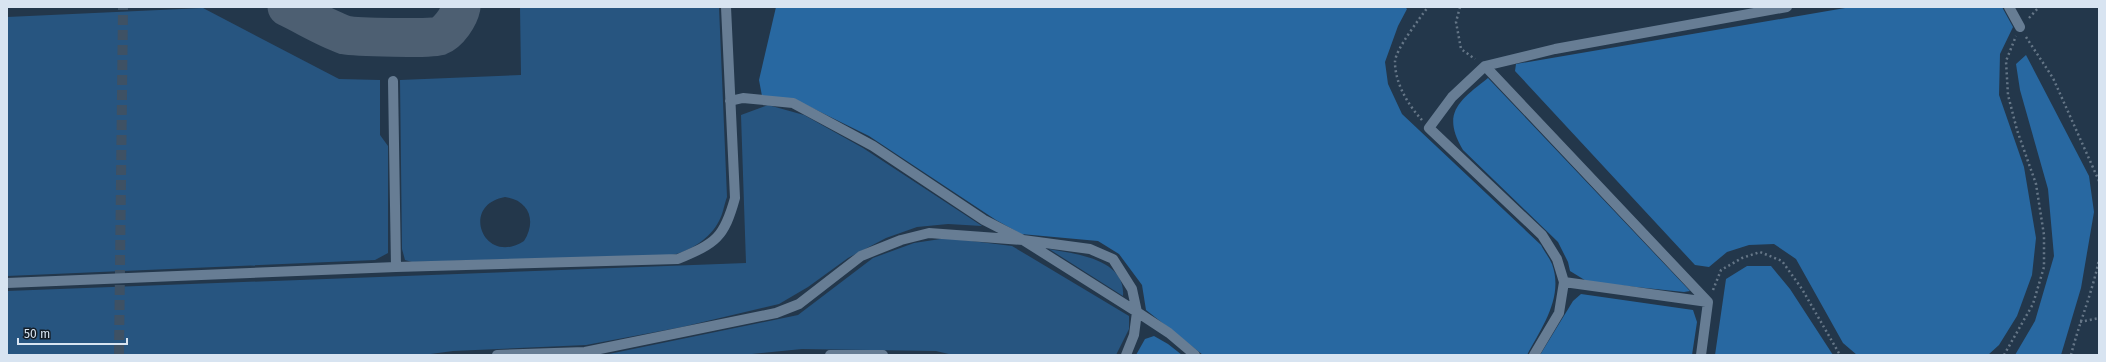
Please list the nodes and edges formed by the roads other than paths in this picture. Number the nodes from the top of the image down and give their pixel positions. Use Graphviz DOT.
graph roads {
  1 [pos="726,7"];
  2 [pos="1787,7"];
  3 [pos="2009,7"];
  4 [pos="2020,27"];
  5 [pos="1485,66"];
  6 [pos="393,81"];
  7 [pos="730,101"];
  8 [pos="1023,240"];
  9 [pos="396,267"];
  10 [pos="1564,282"];
  11 [pos="7,283"];
  12 [pos="1708,302"];
  13 [pos="1137,312"];
  14 [pos="497,355"];
  15 [pos="830,355"];
  16 [pos="883,355"];
  17 [pos="1126,355"];
  18 [pos="1194,355"];
  19 [pos="1534,355"];
  20 [pos="1701,355"];
  1 -- 7 [label="street"];
  2 -- 5 [label="street"];
  3 -- 4 [label="street"];
  5 -- 10 [label="street"];
  5 -- 12 [label="street"];
  6 -- 9 [label="street"];
  7 -- 8 [label="street"];
  7 -- 9 [label="street"];
  8 -- 13 [label="street"];
  8 -- 13 [label="street"];
  8 -- 14 [label="street"];
  9 -- 11 [label="street"];
  10 -- 12 [label="street"];
  10 -- 19 [label="street"];
  12 -- 20 [label="street"];
  13 -- 17 [label="street"];
  13 -- 18 [label="street"];
  15 -- 16 [label="street"];
}
